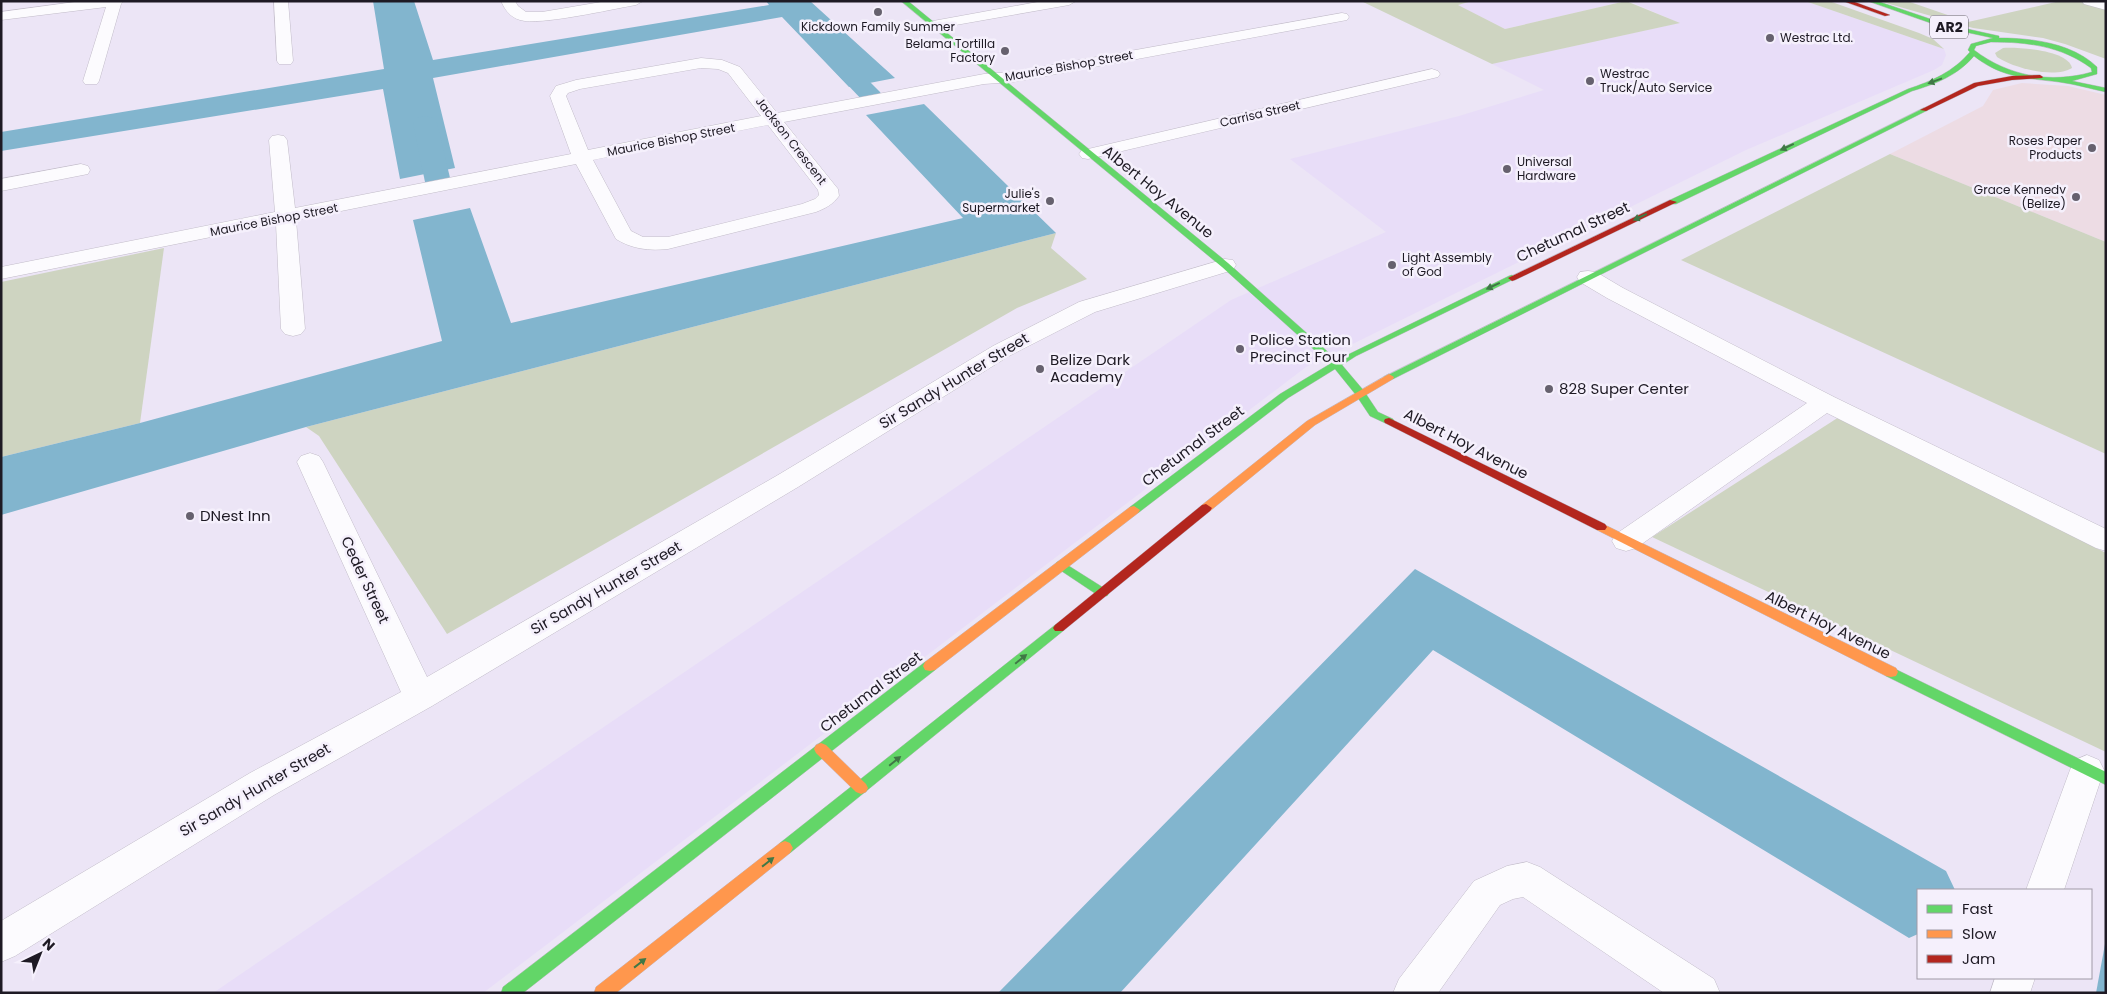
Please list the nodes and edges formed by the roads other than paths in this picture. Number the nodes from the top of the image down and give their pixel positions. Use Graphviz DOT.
graph roads {
  1 [pos="116,1"];
  2 [pos="281,1"];
  3 [pos="508,1"];
  4 [pos="636,1"];
  5 [pos="904,1"];
  6 [pos="1069,1"];
  7 [pos="1846,1"];
  8 [pos="1871,1"];
  9 [pos="2089,1"];
  10 [pos="2106,6"];
  11 [pos="1,16"];
  12 [pos="1342,16"];
  13 [pos="933,25"];
  14 [pos="2011,40"];
  15 [pos="1965,46"];
  16 [pos="285,61"];
  17 [pos="2090,62"];
  18 [pos="2106,72"];
  19 [pos="1432,74"];
  20 [pos="2040,77"];
  21 [pos="998,78"];
  22 [pos="2056,79"];
  23 [pos="91,81"];
  24 [pos="2106,90"];
  25 [pos="773,119"];
  26 [pos="278,140"];
  27 [pos="1088,154"];
  28 [pos="582,158"];
  29 [pos="81,170"];
  30 [pos="1733,173"];
  31 [pos="1,184"];
  32 [pos="1769,187"];
  33 [pos="286,218"];
  34 [pos="1225,265"];
  35 [pos="1,273"];
  36 [pos="1588,277"];
  37 [pos="293,329"];
  38 [pos="1336,365"];
  39 [pos="1360,393"];
  40 [pos="1825,402"];
  41 [pos="310,462"];
  42 [pos="1626,541"];
  43 [pos="2106,541"];
  44 [pos="1061,565"];
  45 [pos="1103,594"];
  46 [pos="420,697"];
  47 [pos="821,749"];
  48 [pos="2096,775"];
  49 [pos="861,788"];
  50 [pos="2045,889"];
  51 [pos="1,943"];
  52 [pos="2015,979"];
  53 [pos="509,993"];
  54 [pos="602,993"];
  55 [pos="1413,993"];
  56 [pos="1700,993"];
  57 [pos="2010,993"];
  1 -- 11 [label="street"];
  1 -- 23 [label="street"];
  2 -- 16 [label="street"];
  3 -- 4 [label="street"];
  5 -- 13 [label="main road, Albert Hoy Avenue"];
  6 -- 13 [label="street"];
  7 -- 15 [label="main road, AR2"];
  8 -- 14 [label="main road, AR2"];
  9 -- 10 [label="street"];
  12 -- 21 [label="street, Maurice Bishop Street"];
  13 -- 21 [label="main road, Albert Hoy Avenue"];
  14 -- 15 [label="main road"];
  14 -- 17 [label="main road"];
  15 -- 20 [label="main road"];
  15 -- 30 [label="main road, Chetumal Street, one-way"];
  17 -- 18 [label="main road"];
  17 -- 22 [label="main road"];
  19 -- 27 [label="street, Carrisa Street"];
  20 -- 22 [label="main road"];
  20 -- 32 [label="main road"];
  21 -- 25 [label="street, Maurice Bishop Street"];
  21 -- 27 [label="main road, Albert Hoy Avenue"];
  22 -- 24 [label="main road"];
  25 -- 28 [label="street, Maurice Bishop Street"];
  25 -- 28 [label="street, Jackson Crescent"];
  25 -- 28 [label="street, Jackson Crescent"];
  26 -- 33 [label="street"];
  27 -- 34 [label="main road, Albert Hoy Avenue"];
  28 -- 33 [label="street, Maurice Bishop Street"];
  29 -- 31 [label="street"];
  30 -- 32 [label="main road"];
  30 -- 38 [label="main road, Chetumal Street, one-way"];
  32 -- 36 [label="main road"];
  33 -- 35 [label="street, Maurice Bishop Street"];
  33 -- 37 [label="street"];
  34 -- 38 [label="main road, Albert Hoy Avenue"];
  34 -- 46 [label="street, Sir Sandy Hunter Street"];
  36 -- 39 [label="main road"];
  36 -- 40 [label="street"];
  38 -- 39 [label="main road, Albert Hoy Avenue"];
  38 -- 44 [label="main road, Chetumal Street"];
  39 -- 42 [label="main road, Albert Hoy Avenue"];
  39 -- 45 [label="main road"];
  40 -- 42 [label="street"];
  40 -- 43 [label="street"];
  41 -- 46 [label="street, Ceder Street"];
  42 -- 48 [label="main road, Albert Hoy Avenue"];
  44 -- 45 [label="main road"];
  44 -- 47 [label="main road, Chetumal Street"];
  49 -- 45 [label="main road, one-way"];
  46 -- 51 [label="street, Sir Sandy Hunter Street"];
  47 -- 49 [label="main road"];
  47 -- 53 [label="main road, Chetumal Street"];
  48 -- 50 [label="street"];
  54 -- 49 [label="main road, one-way"];
  52 -- 57 [label="street"];
  55 -- 56 [label="street"];
}
